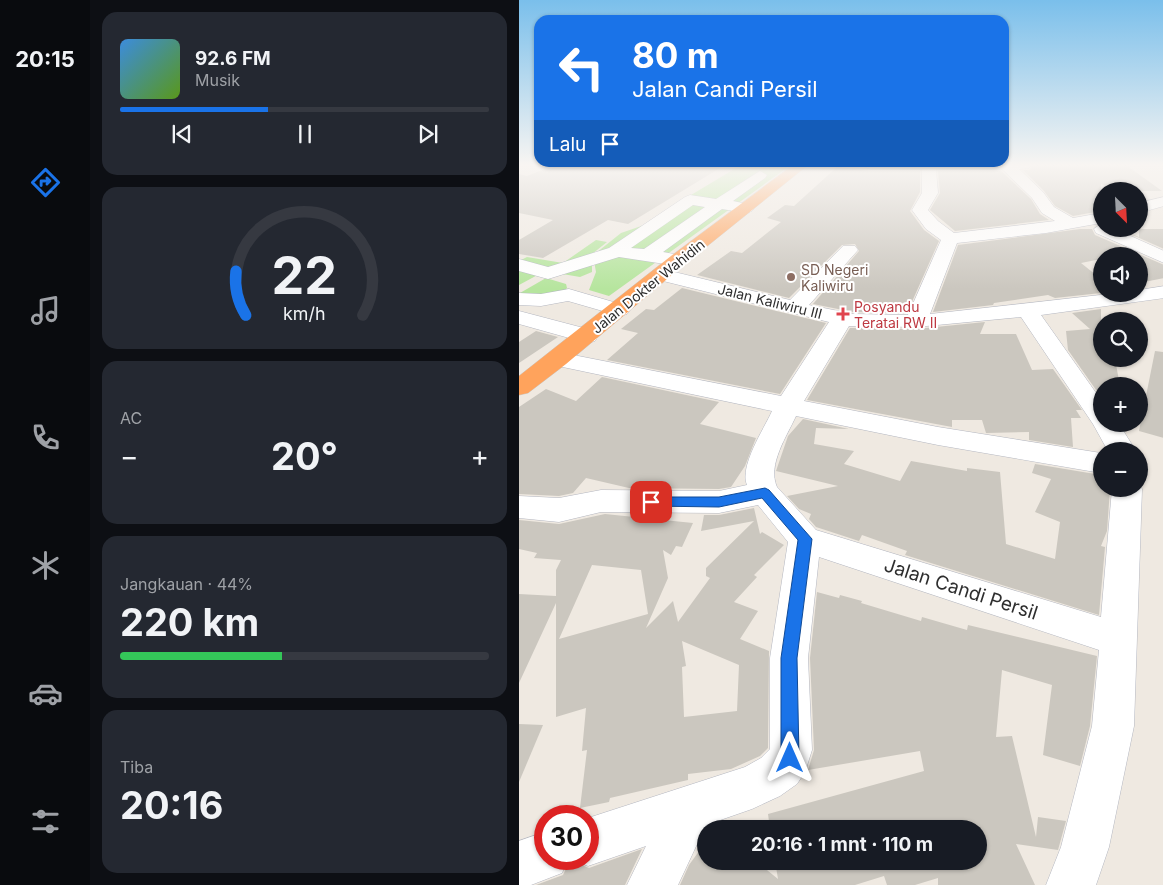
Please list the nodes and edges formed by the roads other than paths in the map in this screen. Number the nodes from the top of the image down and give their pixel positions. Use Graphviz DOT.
graph roads {
  1 [pos="680,206"];
  2 [pos="717,206"];
  3 [pos="735,206"];
  4 [pos="922,206"];
  5 [pos="1046,206"];
  6 [pos="746,208"];
  7 [pos="1070,223"];
  8 [pos="1093,224"];
  9 [pos="1125,238"];
  10 [pos="950,239"];
  11 [pos="849,250"];
  12 [pos="618,251"];
  13 [pos="646,256"];
  14 [pos="1163,258"];
  15 [pos="678,260"];
  16 [pos="519,265"];
  17 [pos="548,273"];
  18 [pos="662,275"];
  19 [pos="519,289"];
  20 [pos="1163,292"];
  21 [pos="569,295"];
  22 [pos="519,299"];
  23 [pos="795,307"];
  24 [pos="620,310"];
  25 [pos="1028,312"];
  26 [pos="519,316"];
  27 [pos="842,319"];
  28 [pos="916,321"];
  29 [pos="587,336"];
  30 [pos="558,359"];
  31 [pos="519,388"];
  32 [pos="1093,406"];
  33 [pos="787,407"];
  34 [pos="1093,462"];
  35 [pos="765,493"];
  36 [pos="1126,497"];
  37 [pos="519,507"];
  38 [pos="805,539"];
  39 [pos="1117,639"];
  40 [pos="691,807"];
  41 [pos="599,838"];
  42 [pos="534,860"];
  43 [pos="519,865"];
  44 [pos="653,885"];
  45 [pos="1071,885"];
  1 -- 12 [label="street"];
  2 -- 13 [label="street"];
  3 -- 6 [label="street"];
  4 -- 10 [label="street"];
  5 -- 7 [label="street"];
  6 -- 15 [label="highway, Jalan Dokter Wahidin"];
  7 -- 8 [label="street"];
  7 -- 10 [label="street"];
  9 -- 14 [label="street"];
  10 -- 28 [label="street"];
  11 -- 23 [label="street"];
  12 -- 13 [label="street"];
  12 -- 17 [label="street"];
  13 -- 15 [label="street"];
  15 -- 18 [label="highway, Jalan Dokter Wahidin"];
  16 -- 17 [label="street"];
  17 -- 19 [label="street"];
  17 -- 21 [label="street"];
  18 -- 23 [label="street, Jalan Kaliwiru III"];
  18 -- 24 [label="highway, Jalan Dokter Wahidin"];
  20 -- 25 [label="street, Jalan Kaliwiru III"];
  21 -- 22 [label="street"];
  21 -- 24 [label="street"];
  23 -- 27 [label="street, Jalan Kaliwiru III"];
  24 -- 29 [label="highway, Jalan Dokter Wahidin"];
  25 -- 28 [label="street, Jalan Kaliwiru III"];
  25 -- 32 [label="street"];
  26 -- 29 [label="street"];
  27 -- 28 [label="street, Jalan Kaliwiru III"];
  27 -- 33 [label="street"];
  29 -- 30 [label="highway, Jalan Dokter Wahidin"];
  30 -- 31 [label="highway, Jalan Dokter Wahidin"];
  30 -- 33 [label="street"];
  33 -- 34 [label="street"];
  33 -- 35 [label="street"];
  35 -- 37 [label="street"];
  35 -- 38 [label="street"];
  36 -- 39 [label="street"];
  38 -- 39 [label="street, Jalan Candi Persil"];
  38 -- 40 [label="street"];
  39 -- 45 [label="street"];
  40 -- 41 [label="street"];
  40 -- 44 [label="street"];
  42 -- 43 [label="street"];
}
